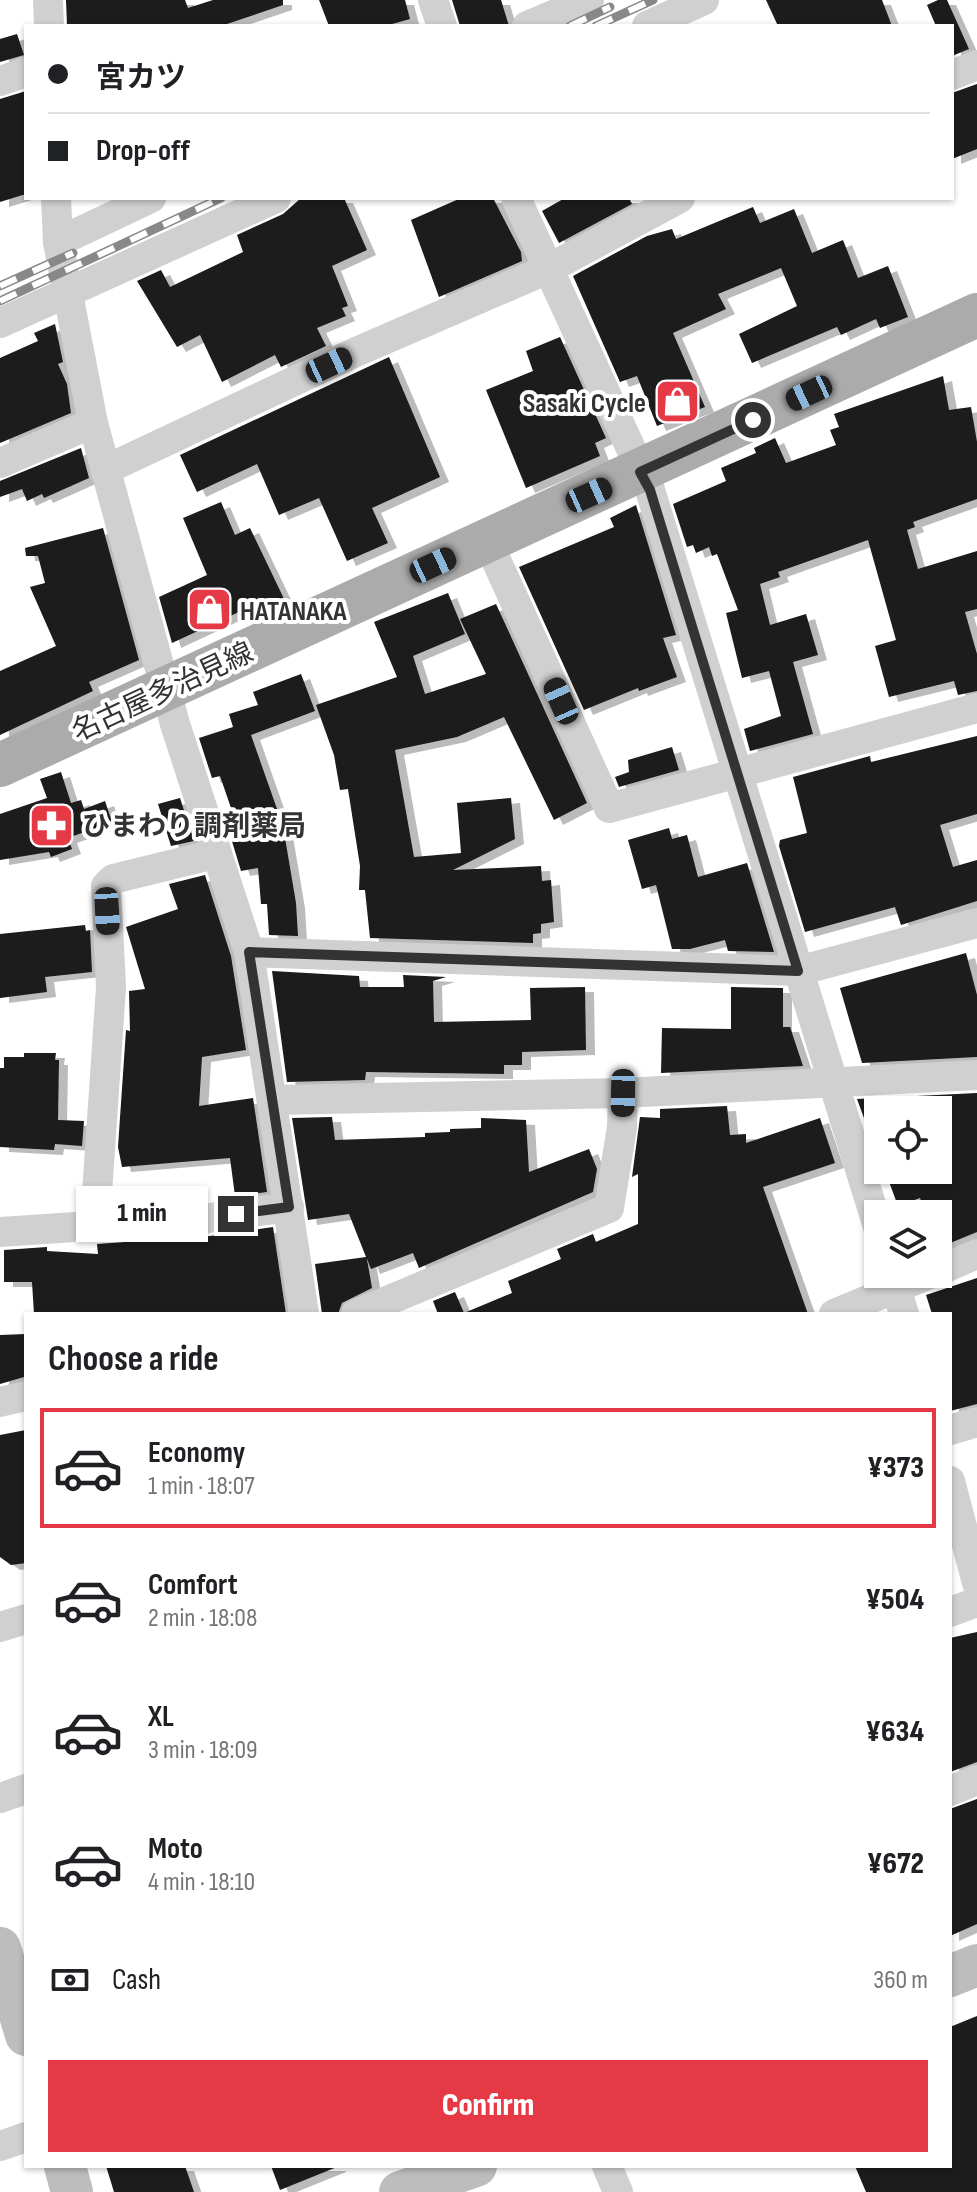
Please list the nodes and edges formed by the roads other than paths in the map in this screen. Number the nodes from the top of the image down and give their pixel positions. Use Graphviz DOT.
graph roads {
  1 [pos="48,0"];
  2 [pos="433,0"];
  3 [pos="589,0"];
  4 [pos="704,0"];
  5 [pos="49,24"];
  6 [pos="441,24"];
  7 [pos="532,24"];
  8 [pos="651,24"];
  9 [pos="977,65"];
  10 [pos="24,73"];
  11 [pos="954,74"];
  12 [pos="0,81"];
  13 [pos="56,200"];
  14 [pos="147,200"];
  15 [pos="272,200"];
  16 [pos="517,200"];
  17 [pos="676,200"];
  18 [pos="58,242"];
  19 [pos="548,269"];
  20 [pos="68,294"];
  21 [pos="977,315"];
  22 [pos="0,323"];
  23 [pos="93,423"];
  24 [pos="0,463"];
  25 [pos="105,470"];
  26 [pos="640,472"];
  27 [pos="487,540"];
  28 [pos="165,690"];
  29 [pos="977,708"];
  30 [pos="0,765"];
  31 [pos="740,773"];
  32 [pos="215,854"];
  33 [pos="977,923"];
  34 [pos="249,952"];
  35 [pos="798,971"];
  36 [pos="977,1075"];
  37 [pos="834,1081"];
  38 [pos="623,1093"];
  39 [pos="274,1100"];
  40 [pos="870,1200"];
  41 [pos="289,1207"];
  42 [pos="95,1223"];
  43 [pos="0,1232"];
  44 [pos="977,1254"];
  45 [pos="952,1265"];
  46 [pos="897,1292"];
  47 [pos="304,1312"];
  48 [pos="361,1312"];
  49 [pos="840,1312"];
  50 [pos="24,1396"];
  51 [pos="0,1402"];
  52 [pos="977,1422"];
  53 [pos="952,1429"];
  54 [pos="952,1489"];
  55 [pos="977,1583"];
  56 [pos="977,1602"];
  57 [pos="952,1611"];
  58 [pos="24,1620"];
  59 [pos="0,1627"];
  60 [pos="977,1780"];
  61 [pos="24,1790"];
  62 [pos="952,1790"];
  63 [pos="0,1798"];
  64 [pos="8,1957"];
  65 [pos="977,1965"];
  66 [pos="952,1975"];
  67 [pos="24,2026"];
  68 [pos="24,2138"];
  69 [pos="0,2146"];
  70 [pos="66,2168"];
  71 [pos="470,2168"];
  72 [pos="608,2168"];
  73 [pos="72,2192"];
  74 [pos="400,2192"];
  75 [pos="618,2192"];
  1 -- 5 [label="street"];
  2 -- 6 [label="street"];
  3 -- 7 [label="street"];
  4 -- 8 [label="street"];
  9 -- 11 [label="street"];
  10 -- 12 [label="street"];
  13 -- 18 [label="street"];
  14 -- 18 [label="street"];
  15 -- 20 [label="street"];
  16 -- 19 [label="street"];
  17 -- 19 [label="street"];
  18 -- 20 [label="street"];
  19 -- 25 [label="street"];
  19 -- 26 [label="street"];
  20 -- 22 [label="street"];
  20 -- 23 [label="street"];
  21 -- 26 [label="main road, 名古屋多治見線"];
  23 -- 24 [label="street"];
  23 -- 25 [label="street"];
  25 -- 28 [label="street"];
  26 -- 27 [label="main road, 名古屋多治見線"];
  26 -- 31 [label="street"];
  27 -- 28 [label="main road, 名古屋多治見線"];
  27 -- 31 [label="street"];
  28 -- 30 [label="main road, 名古屋多治見線"];
  28 -- 32 [label="street"];
  29 -- 31 [label="street"];
  31 -- 35 [label="street"];
  32 -- 34 [label="street"];
  32 -- 42 [label="street"];
  33 -- 35 [label="street"];
  34 -- 35 [label="street"];
  34 -- 39 [label="street"];
  35 -- 37 [label="street"];
  36 -- 37 [label="street"];
  37 -- 38 [label="street"];
  37 -- 40 [label="street"];
  38 -- 39 [label="street"];
  38 -- 48 [label="street"];
  39 -- 41 [label="street"];
  41 -- 42 [label="street"];
  41 -- 47 [label="street"];
  42 -- 43 [label="street"];
  44 -- 45 [label="street"];
  46 -- 49 [label="street"];
  50 -- 51 [label="street"];
  52 -- 53 [label="street"];
  54 -- 55 [label="street"];
  56 -- 57 [label="street"];
  58 -- 59 [label="street"];
  60 -- 62 [label="street"];
  61 -- 63 [label="street"];
  64 -- 67 [label="street"];
  65 -- 66 [label="street"];
  68 -- 69 [label="street"];
  70 -- 73 [label="street"];
  71 -- 74 [label="street"];
  72 -- 75 [label="street"];
}
